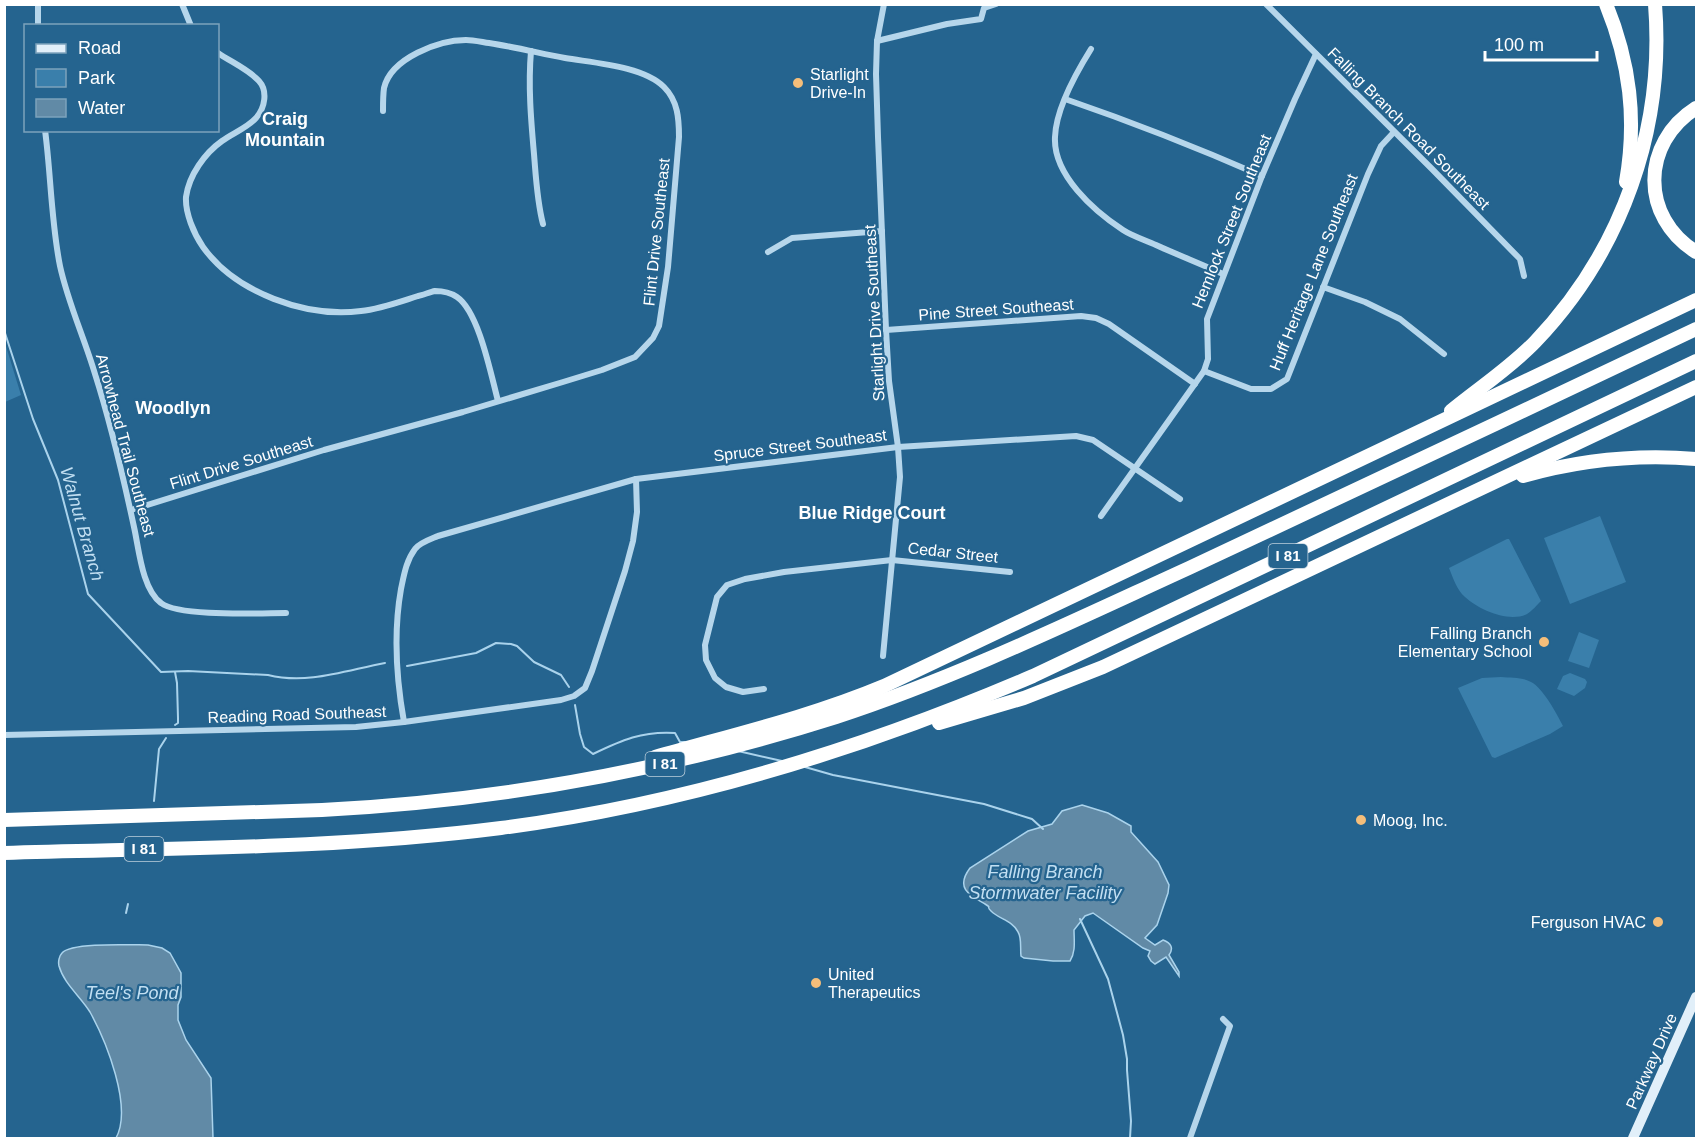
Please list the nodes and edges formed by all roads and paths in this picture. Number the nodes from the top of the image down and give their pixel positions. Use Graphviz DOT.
graph roads {
  1 [pos="38,4"];
  2 [pos="182,4"];
  3 [pos="884,4"];
  4 [pos="996,4"];
  5 [pos="1266,4"];
  6 [pos="1606,4"];
  7 [pos="1655,4"];
  8 [pos="983,6"];
  9 [pos="38,24"];
  10 [pos="190,24"];
  11 [pos="877,41"];
  12 [pos="1091,50"];
  13 [pos="531,51"];
  14 [pos="219,54"];
  15 [pos="1316,54"];
  16 [pos="1065,99"];
  17 [pos="1696,108"];
  18 [pos="383,111"];
  19 [pos="45,132"];
  20 [pos="1394,132"];
  21 [pos="1262,176"];
  22 [pos="1619,216"];
  23 [pos="543,224"];
  24 [pos="882,231"];
  25 [pos="768,252"];
  26 [pos="1696,252"];
  27 [pos="1223,274"];
  28 [pos="1524,276"];
  29 [pos="1323,287"];
  30 [pos="1696,300"];
  31 [pos="1696,329"];
  32 [pos="886,330"];
  33 [pos="1444,354"];
  34 [pos="1696,361"];
  35 [pos="1204,371"];
  36 [pos="1195,384"];
  37 [pos="1696,387"];
  38 [pos="498,401"];
  39 [pos="1432,426"];
  40 [pos="898,447"];
  41 [pos="1696,459"];
  42 [pos="1136,469"];
  43 [pos="636,479"];
  44 [pos="1481,489"];
  45 [pos="1180,499"];
  46 [pos="131,510"];
  47 [pos="1101,516"];
  48 [pos="892,560"];
  49 [pos="1010,572"];
  50 [pos="286,613"];
  51 [pos="883,656"];
  52 [pos="764,689"];
  53 [pos="404,722"];
  54 [pos="4,735"];
  55 [pos="876,739"];
  56 [pos="552,786"];
  57 [pos="4,820"];
  58 [pos="4,853"];
  59 [pos="1696,997"];
  60 [pos="1223,1019"];
  61 [pos="1190,1138"];
  62 [pos="1633,1138"];
  1 -- 9 [label="street"];
  2 -- 10 [label="street"];
  3 -- 11 [label="street, Starlight Drive Southeast"];
  4 -- 8 [label="street"];
  5 -- 15 [label="street, Falling Branch Road Southeast"];
  6 -- 22 [label="highway"];
  7 -- 22 [label="highway"];
  8 -- 11 [label="street"];
  11 -- 24 [label="street, Starlight Drive Southeast"];
  12 -- 16 [label="street"];
  13 -- 18 [label="street, Flint Drive Southeast"];
  13 -- 23 [label="street"];
  13 -- 38 [label="street, Flint Drive Southeast"];
  14 -- 38 [label="street"];
  15 -- 20 [label="street, Falling Branch Road Southeast"];
  15 -- 21 [label="street, Hemlock Street Southeast"];
  16 -- 21 [label="street"];
  16 -- 27 [label="street"];
  17 -- 26 [label="highway"];
  19 -- 46 [label="street, Arrowhead Trail Southeast"];
  20 -- 28 [label="street, Falling Branch Road Southeast"];
  20 -- 29 [label="street, Huff Heritage Lane Southeast"];
  21 -- 27 [label="street, Hemlock Street Southeast"];
  22 -- 39 [label="highway"];
  24 -- 25 [label="street"];
  24 -- 32 [label="street, Starlight Drive Southeast"];
  27 -- 35 [label="street, Hemlock Street Southeast"];
  29 -- 33 [label="street"];
  29 -- 35 [label="street, Huff Heritage Lane Southeast"];
  30 -- 39 [label="highway"];
  31 -- 56 [label="highway, I 81"];
  32 -- 36 [label="street, Pine Street Southeast"];
  32 -- 40 [label="street, Starlight Drive Southeast"];
  34 -- 55 [label="highway, I 81"];
  35 -- 36 [label="street, Hemlock Street Southeast"];
  36 -- 42 [label="street, Hemlock Street Southeast"];
  37 -- 44 [label="highway"];
  38 -- 46 [label="street, Flint Drive Southeast"];
  39 -- 56 [label="highway"];
  40 -- 42 [label="street, Spruce Street Southeast"];
  40 -- 43 [label="street, Spruce Street Southeast"];
  40 -- 48 [label="street, Starlight Drive Southeast"];
  41 -- 44 [label="highway"];
  42 -- 45 [label="street, Spruce Street Southeast"];
  42 -- 47 [label="street, Hemlock Street Southeast"];
  43 -- 53 [label="street, Reading Road Southeast"];
  43 -- 53 [label="street, Spruce Street Southeast"];
  44 -- 55 [label="highway"];
  46 -- 50 [label="street, Arrowhead Trail Southeast"];
  48 -- 49 [label="street, Cedar Street"];
  48 -- 51 [label="street, Starlight Drive Southeast"];
  48 -- 52 [label="street, Cedar Street"];
  53 -- 54 [label="street, Reading Road Southeast"];
  55 -- 58 [label="highway, I 81"];
  56 -- 57 [label="highway, I 81"];
  59 -- 62 [label="street, Parkway Drive"];
  60 -- 61 [label="street"];
}
